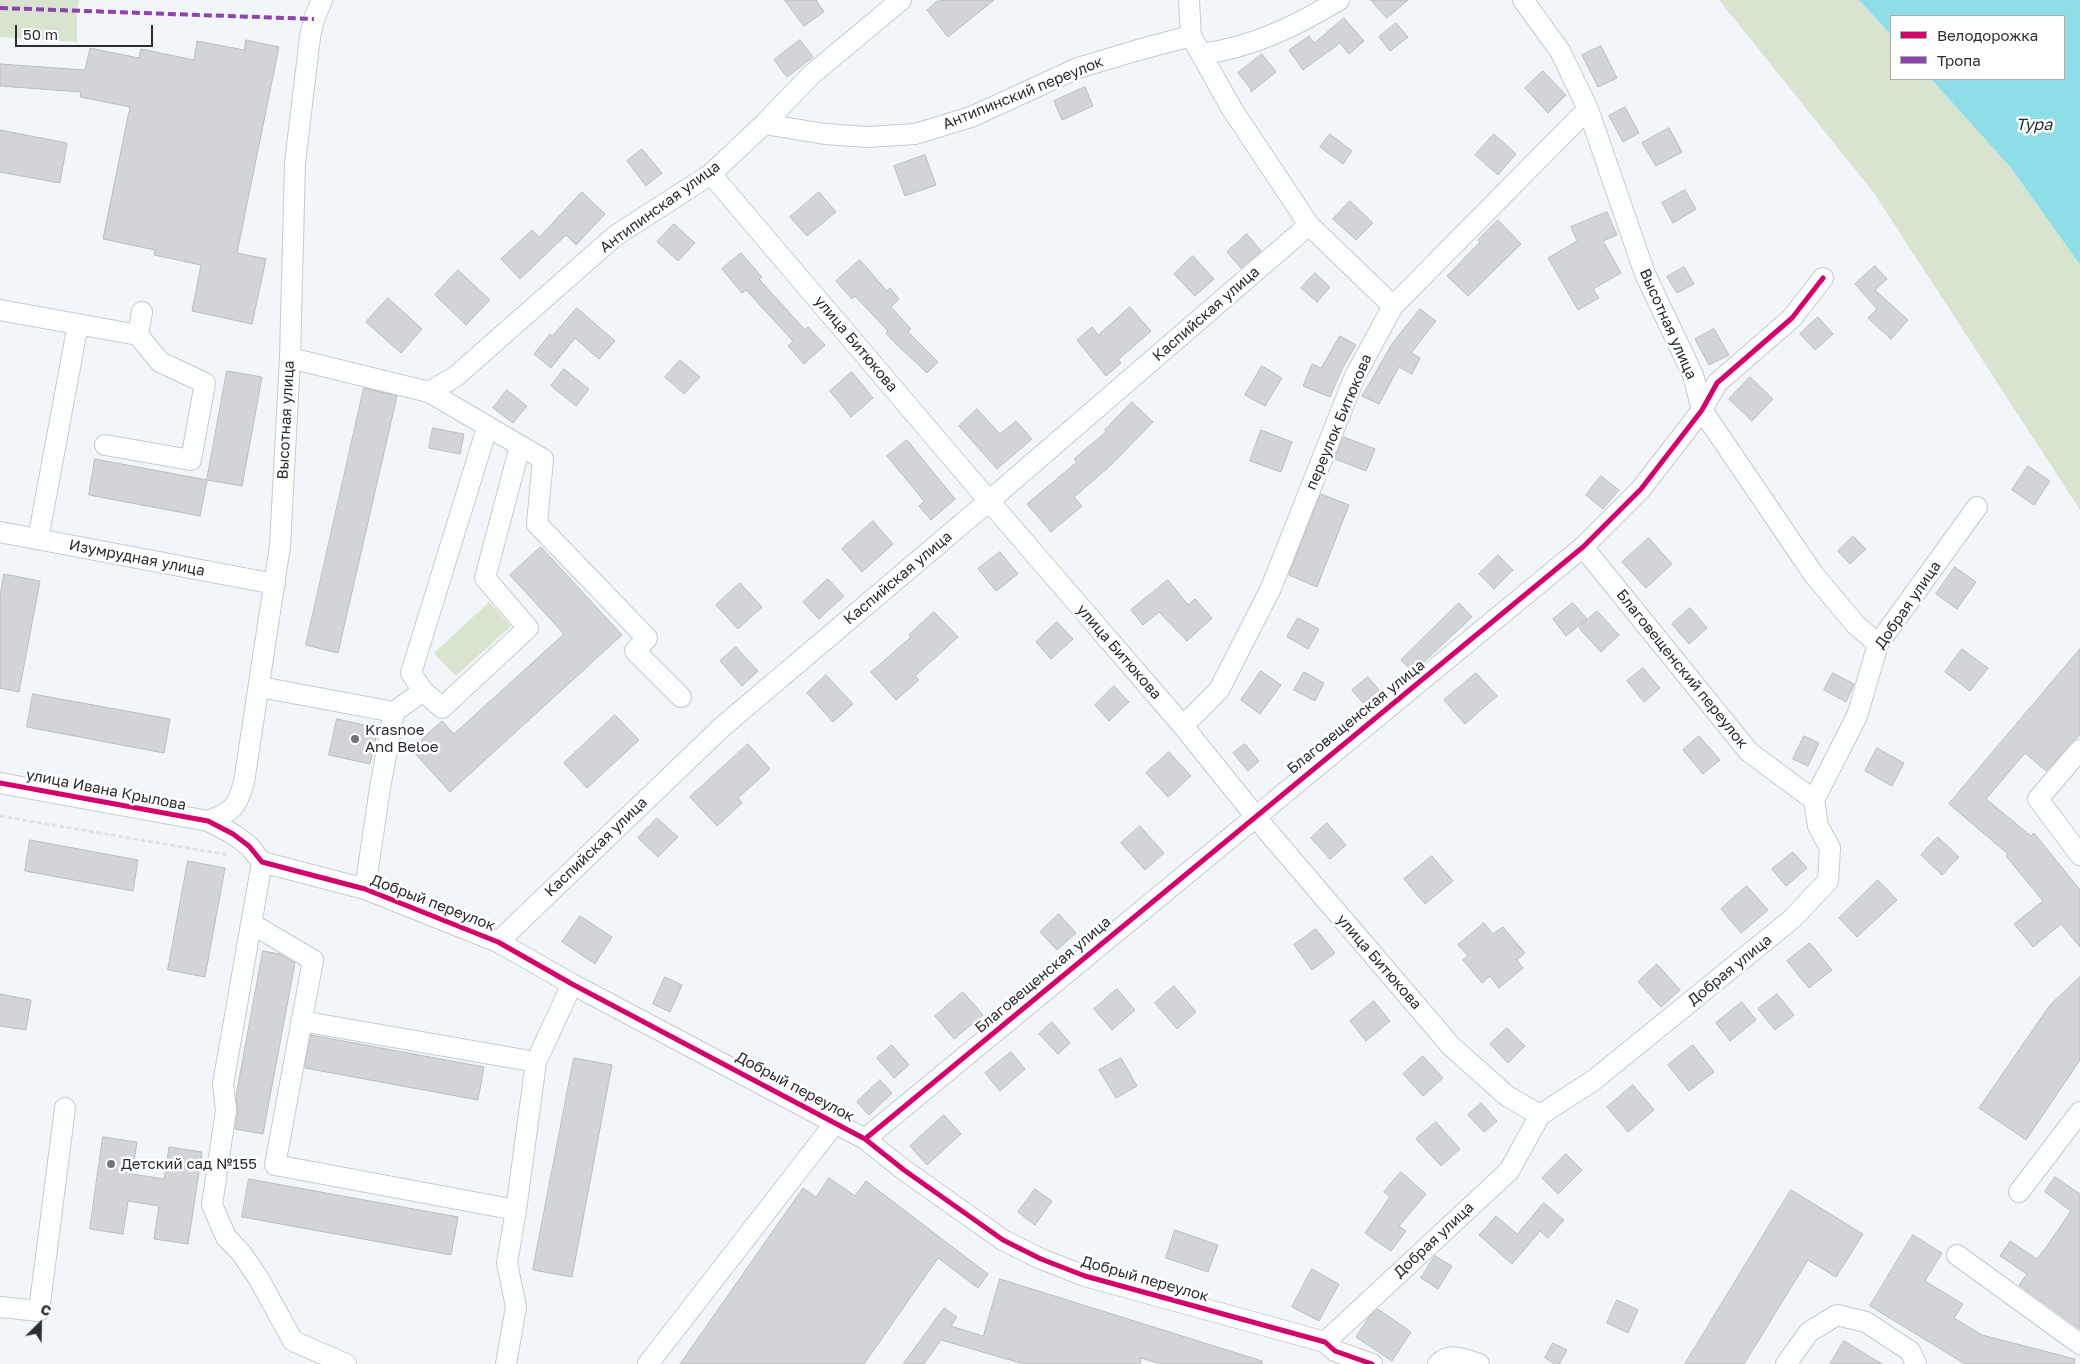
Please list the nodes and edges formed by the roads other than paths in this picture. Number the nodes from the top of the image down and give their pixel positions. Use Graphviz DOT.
graph roads {
  1 [pos="322,0"];
  2 [pos="901,0"];
  3 [pos="1189,0"];
  4 [pos="1339,0"];
  5 [pos="1524,0"];
  6 [pos="1190,36"];
  7 [pos="1201,54"];
  8 [pos="1588,109"];
  9 [pos="764,124"];
  10 [pos="711,174"];
  11 [pos="1309,225"];
  12 [pos="1823,278"];
  13 [pos="1393,306"];
  14 [pos="0,310"];
  15 [pos="142,312"];
  16 [pos="78,324"];
  17 [pos="138,335"];
  18 [pos="290,358"];
  19 [pos="429,392"];
  20 [pos="1702,410"];
  21 [pos="488,428"];
  22 [pos="105,445"];
  23 [pos="520,446"];
  24 [pos="989,501"];
  25 [pos="1977,508"];
  26 [pos="0,532"];
  27 [pos="38,539"];
  28 [pos="1583,547"];
  29 [pos="275,584"];
  30 [pos="1878,644"];
  31 [pos="260,687"];
  32 [pos="423,691"];
  33 [pos="681,697"];
  34 [pos="394,712"];
  35 [pos="1183,726"];
  36 [pos="2080,750"];
  37 [pos="0,783"];
  38 [pos="1814,800"];
  39 [pos="1256,815"];
  40 [pos="208,821"];
  41 [pos="2080,855"];
  42 [pos="262,862"];
  43 [pos="365,889"];
  44 [pos="252,924"];
  45 [pos="498,942"];
  46 [pos="572,984"];
  47 [pos="302,1021"];
  48 [pos="536,1062"];
  49 [pos="65,1108"];
  50 [pos="2080,1112"];
  51 [pos="1540,1115"];
  52 [pos="834,1123"];
  53 [pos="865,1139"];
  54 [pos="2019,1192"];
  55 [pos="516,1210"];
  56 [pos="1957,1255"];
  57 [pos="0,1307"];
  58 [pos="1325,1342"];
  59 [pos="2080,1344"];
  60 [pos="346,1364"];
  61 [pos="506,1364"];
  62 [pos="648,1364"];
  63 [pos="1372,1364"];
  64 [pos="1438,1364"];
  65 [pos="1479,1364"];
  66 [pos="1786,1364"];
  67 [pos="1916,1364"];
  1 -- 18 [label="street, Высотная улица"];
  2 -- 9 [label="street, Антипинская улица"];
  3 -- 6 [label="street"];
  4 -- 7 [label="street"];
  5 -- 8 [label="street, Высотная улица"];
  6 -- 7 [label="street"];
  6 -- 9 [label="street, Антипинский переулок"];
  7 -- 11 [label="street"];
  8 -- 13 [label="street, переулок Битюкова"];
  8 -- 20 [label="street, Высотная улица"];
  9 -- 10 [label="street, Антипинская улица"];
  10 -- 19 [label="street, Антипинская улица"];
  10 -- 24 [label="street, улица Битюкова"];
  11 -- 13 [label="street"];
  11 -- 24 [label="street, Каспийская улица"];
  12 -- 20 [label="street, Благовещенская улица"];
  13 -- 35 [label="street, переулок Битюкова"];
  14 -- 16 [label="street"];
  15 -- 17 [label="street"];
  16 -- 17 [label="street"];
  16 -- 27 [label="street"];
  17 -- 22 [label="street"];
  18 -- 19 [label="street"];
  18 -- 29 [label="street, Высотная улица"];
  19 -- 21 [label="street"];
  20 -- 28 [label="street, Благовещенская улица"];
  20 -- 30 [label="street, Высотная улица"];
  21 -- 23 [label="street"];
  21 -- 32 [label="street"];
  23 -- 32 [label="street"];
  23 -- 33 [label="street"];
  24 -- 35 [label="street, улица Битюкова"];
  24 -- 45 [label="street, Каспийская улица"];
  25 -- 30 [label="street, Добрая улица"];
  26 -- 27 [label="street, Изумрудная улица"];
  27 -- 29 [label="street, Изумрудная улица"];
  28 -- 38 [label="street, Благовещенский переулок"];
  28 -- 39 [label="street, Благовещенская улица"];
  29 -- 31 [label="street, Высотная улица"];
  30 -- 38 [label="street, Добрая улица"];
  31 -- 34 [label="street"];
  31 -- 40 [label="street, Высотная улица"];
  32 -- 34 [label="street"];
  34 -- 43 [label="street"];
  35 -- 39 [label="street, улица Битюкова"];
  36 -- 41 [label="street"];
  37 -- 40 [label="street, улица Ивана Крылова"];
  38 -- 51 [label="street, Добрая улица"];
  39 -- 51 [label="street, улица Битюкова"];
  39 -- 53 [label="street, Благовещенская улица"];
  40 -- 42 [label="street"];
  42 -- 43 [label="street, Добрый переулок"];
  42 -- 44 [label="street"];
  43 -- 45 [label="street, Добрый переулок"];
  44 -- 47 [label="street"];
  44 -- 60 [label="street"];
  45 -- 46 [label="street, Добрый переулок"];
  46 -- 48 [label="street"];
  46 -- 52 [label="street, Добрый переулок"];
  47 -- 48 [label="street"];
  47 -- 55 [label="street"];
  48 -- 55 [label="street"];
  49 -- 57 [label="street"];
  50 -- 54 [label="street"];
  51 -- 58 [label="street, Добрая улица"];
  52 -- 53 [label="street, Добрый переулок"];
  52 -- 62 [label="street"];
  53 -- 58 [label="street, Добрый переулок"];
  55 -- 61 [label="street"];
  56 -- 59 [label="street"];
  58 -- 63 [label="street, Добрый переулок"];
  64 -- 65 [label="street"];
  66 -- 67 [label="street"];
}
